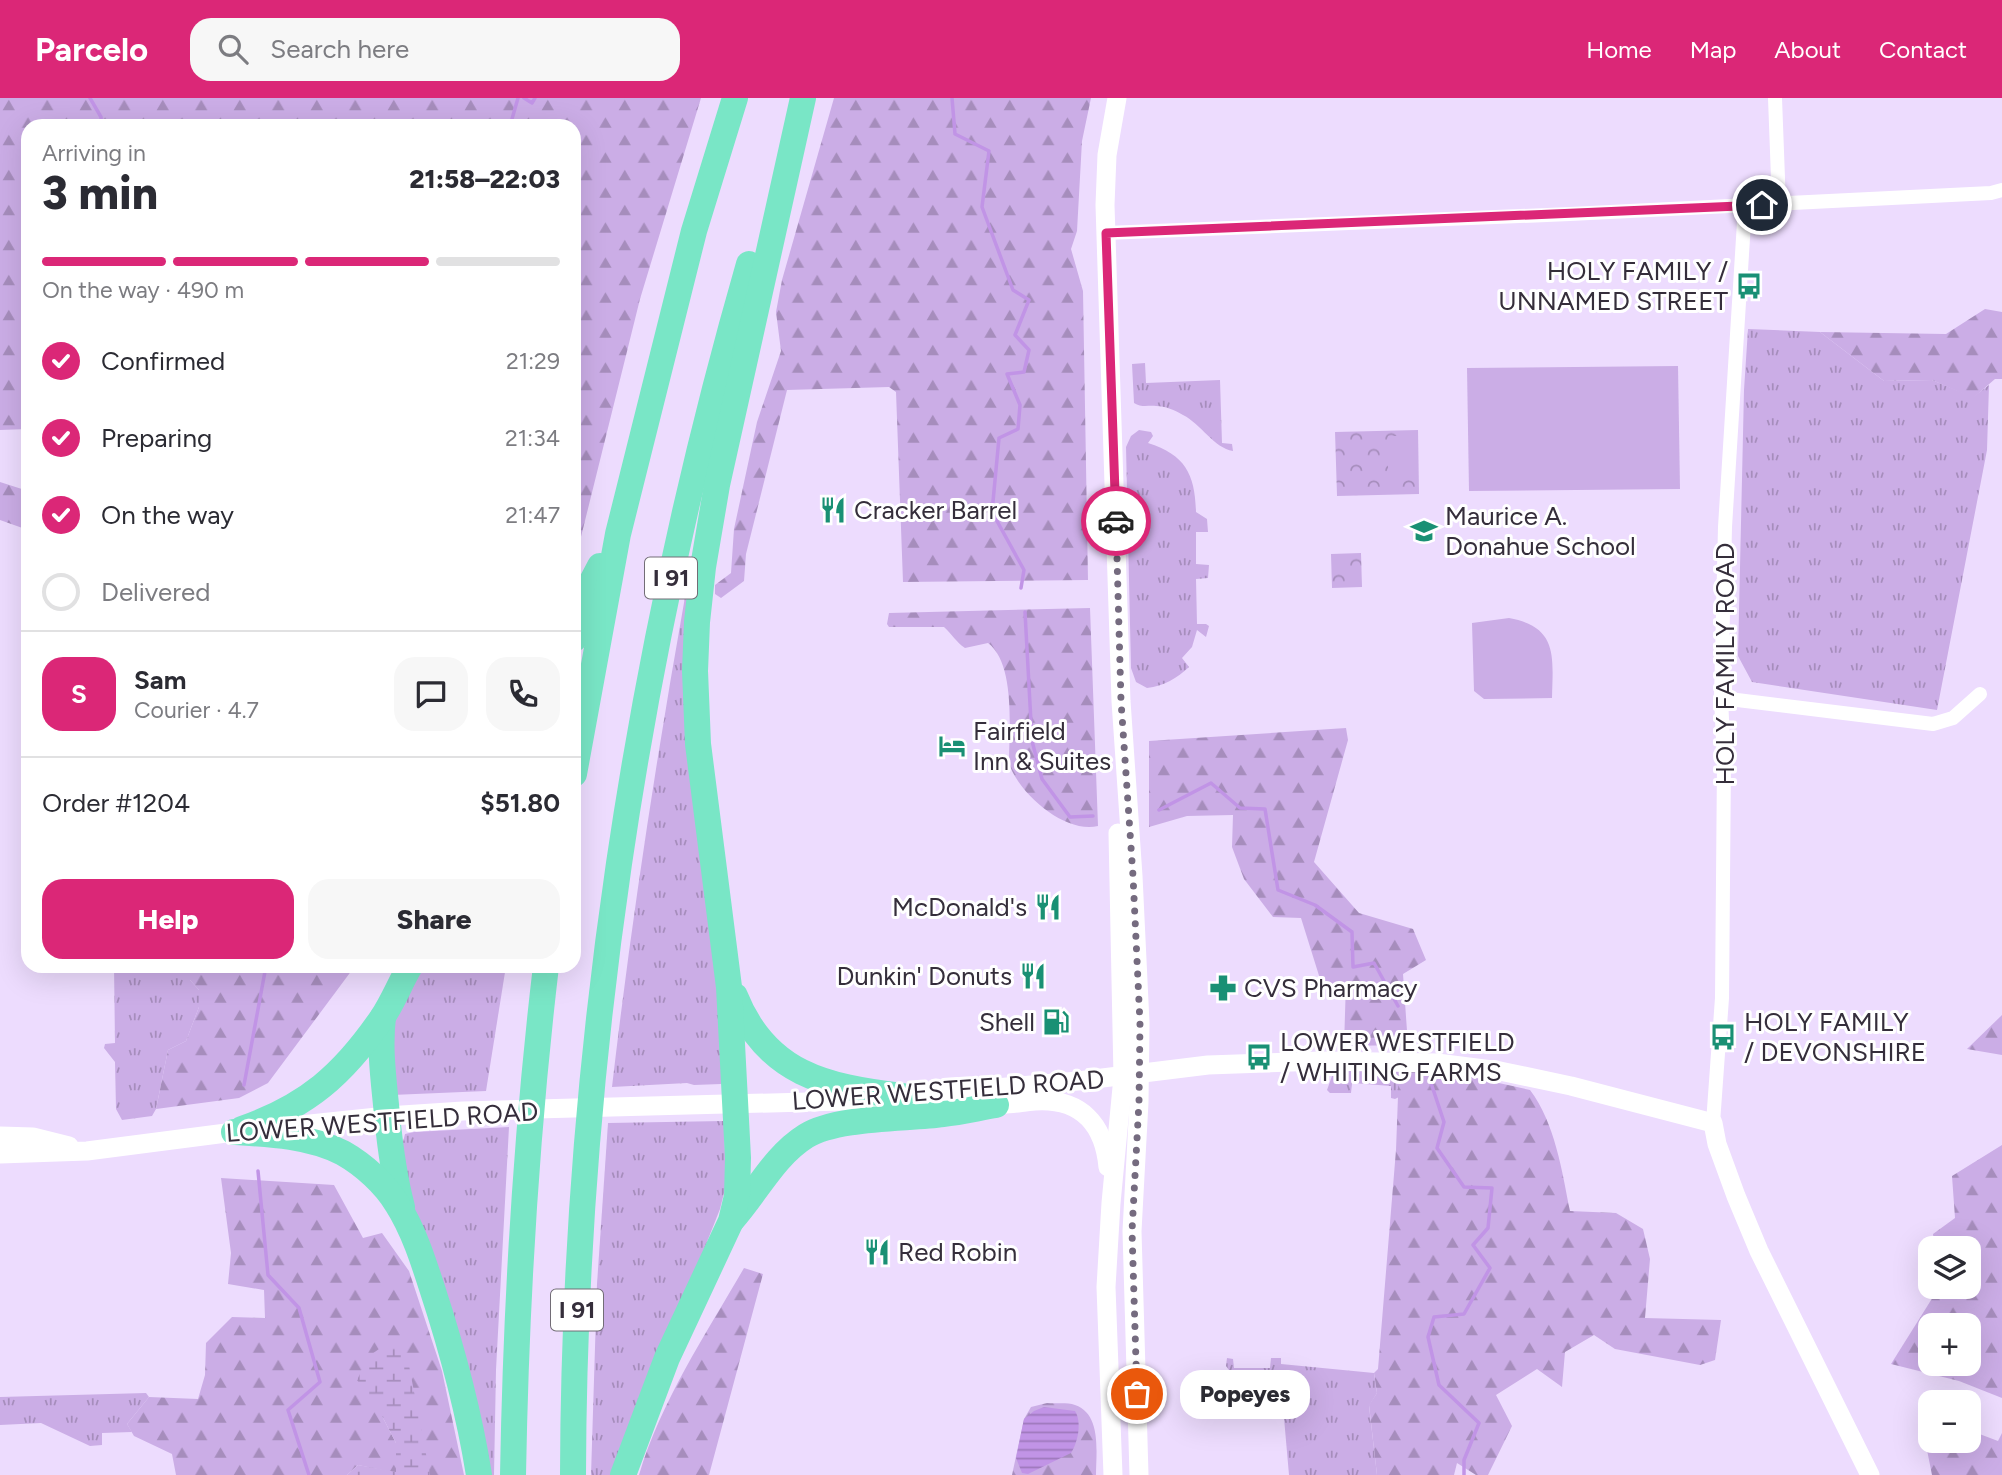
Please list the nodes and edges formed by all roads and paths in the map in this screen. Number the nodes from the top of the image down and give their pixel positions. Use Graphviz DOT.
graph roads {
  1 [pos="735,98"];
  2 [pos="801,98"];
  3 [pos="1117,98"];
  4 [pos="1775,98"];
  5 [pos="2002,190"];
  6 [pos="1779,205"];
  7 [pos="1745,206"];
  8 [pos="1106,233"];
  9 [pos="618,534"];
  10 [pos="581,615"];
  11 [pos="1980,694"];
  12 [pos="1721,698"];
  13 [pos="581,736"];
  14 [pos="406,973"];
  15 [pos="546,973"];
  16 [pos="728,978"];
  17 [pos="383,1017"];
  18 [pos="1132,1075"];
  19 [pos="949,1091"];
  20 [pos="902,1096"];
  21 [pos="735,1105"];
  22 [pos="996,1105"];
  23 [pos="387,1116"];
  24 [pos="1713,1123"];
  25 [pos="233,1132"];
  26 [pos="0,1136"];
  27 [pos="87,1151"];
  28 [pos="0,1154"];
  29 [pos="1111,1203"];
  30 [pos="731,1221"];
  31 [pos="406,1222"];
  32 [pos="479,1475"];
  33 [pos="513,1475"];
  34 [pos="573,1475"];
  35 [pos="623,1475"];
  36 [pos="1113,1475"];
  37 [pos="1139,1475"];
  38 [pos="1870,1475"];
  1 -- 9 [label="highway, I 91"];
  2 -- 16 [label="highway"];
  2 -- 34 [label="highway, I 91"];
  3 -- 8 [label="main road"];
  4 -- 6 [label="street"];
  5 -- 6 [label="street"];
  6 -- 7 [label="street"];
  7 -- 8 [label="street"];
  7 -- 12 [label="street, HOLY FAMILY ROAD"];
  8 -- 18 [label="main road"];
  9 -- 10 [label="highway"];
  9 -- 13 [label="highway, I 91"];
  11 -- 12 [label="street"];
  12 -- 24 [label="street, HOLY FAMILY ROAD"];
  14 -- 17 [label="highway"];
  15 -- 33 [label="highway, I 91"];
  16 -- 20 [label="highway"];
  16 -- 21 [label="highway"];
  17 -- 23 [label="highway"];
  17 -- 25 [label="highway"];
  18 -- 19 [label="main road, LOWER WESTFIELD ROAD"];
  18 -- 24 [label="main road, LOWER WESTFIELD ROAD"];
  18 -- 29 [label="main road"];
  18 -- 37 [label="main road"];
  19 -- 20 [label="main road, LOWER WESTFIELD ROAD"];
  19 -- 22 [label="main road"];
  20 -- 21 [label="main road, LOWER WESTFIELD ROAD"];
  21 -- 23 [label="main road, LOWER WESTFIELD ROAD"];
  21 -- 30 [label="highway"];
  22 -- 29 [label="main road"];
  22 -- 30 [label="highway"];
  23 -- 25 [label="main road, LOWER WESTFIELD ROAD"];
  23 -- 31 [label="highway"];
  24 -- 38 [label="main road"];
  25 -- 27 [label="main road, LOWER WESTFIELD ROAD"];
  25 -- 31 [label="highway"];
  26 -- 27 [label="main road"];
  27 -- 28 [label="main road, LOWER WESTFIELD ROAD"];
  29 -- 36 [label="main road"];
  30 -- 35 [label="highway"];
  31 -- 32 [label="highway"];
}
